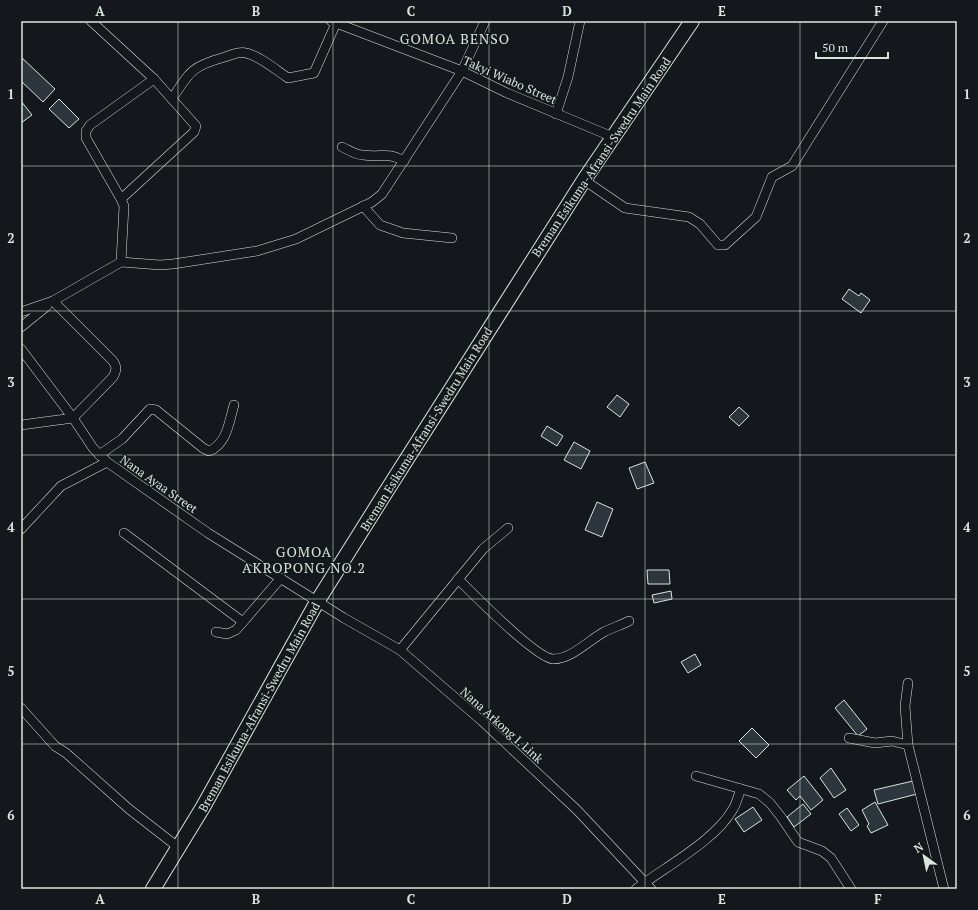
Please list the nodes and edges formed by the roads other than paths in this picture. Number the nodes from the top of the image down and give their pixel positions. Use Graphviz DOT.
graph roads {
  1 [pos="91,21"];
  2 [pos="484,21"];
  3 [pos="580,21"];
  4 [pos="692,21"];
  5 [pos="883,21"];
  6 [pos="333,22"];
  7 [pos="462,71"];
  8 [pos="154,78"];
  9 [pos="172,99"];
  10 [pos="556,114"];
  11 [pos="613,137"];
  12 [pos="342,147"];
  13 [pos="404,161"];
  14 [pos="584,180"];
  15 [pos="121,199"];
  16 [pos="363,206"];
  17 [pos="452,238"];
  18 [pos="121,262"];
  19 [pos="53,301"];
  20 [pos="21,312"];
  21 [pos="21,327"];
  22 [pos="21,349"];
  23 [pos="234,405"];
  24 [pos="73,418"];
  25 [pos="21,425"];
  26 [pos="99,456"];
  27 [pos="107,462"];
  28 [pos="508,528"];
  29 [pos="21,529"];
  30 [pos="124,533"];
  31 [pos="281,578"];
  32 [pos="458,579"];
  33 [pos="318,602"];
  34 [pos="629,621"];
  35 [pos="242,622"];
  36 [pos="216,632"];
  37 [pos="400,650"];
  38 [pos="908,683"];
  39 [pos="21,708"];
  40 [pos="849,738"];
  41 [pos="908,745"];
  42 [pos="696,776"];
  43 [pos="741,788"];
  44 [pos="179,848"];
  45 [pos="648,886"];
  46 [pos="153,889"];
  47 [pos="636,889"];
  48 [pos="851,889"];
  49 [pos="944,889"];
  1 -- 8 [label="street"];
  2 -- 7 [label="street"];
  3 -- 10 [label="street"];
  4 -- 11 [label="main road, Breman Esikuma-Afransi-Swedru Main Road"];
  5 -- 14 [label="street"];
  6 -- 7 [label="street, Takyi Wiabo Street"];
  6 -- 9 [label="street"];
  7 -- 10 [label="street, Takyi Wiabo Street"];
  7 -- 13 [label="street"];
  8 -- 9 [label="street"];
  8 -- 15 [label="street"];
  9 -- 15 [label="street"];
  10 -- 11 [label="street, Takyi Wiabo Street"];
  11 -- 14 [label="main road, Breman Esikuma-Afransi-Swedru Main Road"];
  12 -- 13 [label="street"];
  13 -- 16 [label="street"];
  14 -- 33 [label="main road, Breman Esikuma-Afransi-Swedru Main Road"];
  15 -- 18 [label="street"];
  16 -- 17 [label="street"];
  16 -- 18 [label="street"];
  18 -- 19 [label="street"];
  19 -- 20 [label="street"];
  19 -- 21 [label="street"];
  19 -- 24 [label="street"];
  22 -- 24 [label="street, Nana Ayaa Street"];
  23 -- 26 [label="street"];
  24 -- 25 [label="street"];
  24 -- 26 [label="street, Nana Ayaa Street"];
  26 -- 27 [label="street, Nana Ayaa Street"];
  27 -- 29 [label="street"];
  27 -- 31 [label="street, Nana Ayaa Street"];
  28 -- 32 [label="street"];
  30 -- 35 [label="street"];
  31 -- 33 [label="street, Nana Ayaa Street"];
  31 -- 35 [label="street"];
  32 -- 34 [label="street"];
  32 -- 37 [label="street"];
  33 -- 37 [label="street, Nana Arkong I. Link"];
  33 -- 44 [label="main road, Breman Esikuma-Afransi-Swedru Main Road"];
  35 -- 36 [label="street"];
  37 -- 45 [label="street, Nana Arkong I. Link"];
  38 -- 41 [label="street"];
  39 -- 44 [label="street"];
  40 -- 41 [label="street"];
  41 -- 49 [label="street"];
  42 -- 43 [label="street"];
  43 -- 45 [label="street"];
  43 -- 48 [label="street"];
  44 -- 46 [label="main road, Breman Esikuma-Afransi-Swedru Main Road"];
  45 -- 47 [label="street"];
}
